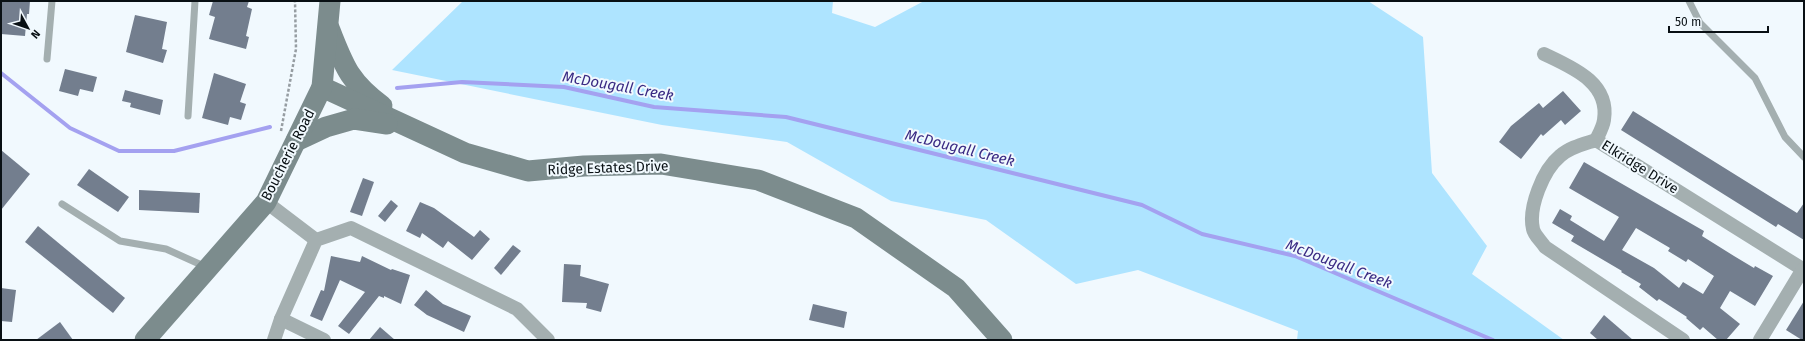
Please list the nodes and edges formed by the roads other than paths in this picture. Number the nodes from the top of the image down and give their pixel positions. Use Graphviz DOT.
graph roads {
  1 [pos="52,1"];
  2 [pos="195,1"];
  3 [pos="330,1"];
  4 [pos="1689,1"];
  5 [pos="328,26"];
  6 [pos="1544,54"];
  7 [pos="47,59"];
  8 [pos="322,87"];
  9 [pos="188,116"];
  10 [pos="409,127"];
  11 [pos="288,138"];
  12 [pos="1596,140"];
  13 [pos="1804,157"];
  14 [pos="266,202"];
  15 [pos="62,204"];
  16 [pos="316,240"];
  17 [pos="208,268"];
  18 [pos="1804,269"];
  19 [pos="281,319"];
  20 [pos="145,340"];
  21 [pos="274,340"];
  22 [pos="324,340"];
  23 [pos="548,340"];
  24 [pos="1002,340"];
  25 [pos="1683,340"];
  26 [pos="1760,340"];
  1 -- 7 [label="lane"];
  2 -- 9 [label="lane"];
  3 -- 5 [label="street, Boucherie Road"];
  4 -- 13 [label="lane"];
  5 -- 8 [label="street, Boucherie Road"];
  5 -- 10 [label="street"];
  6 -- 12 [label="street"];
  8 -- 10 [label="street, Ridge Estates Drive"];
  8 -- 11 [label="street, Boucherie Road"];
  10 -- 11 [label="street"];
  10 -- 24 [label="street, Ridge Estates Drive"];
  11 -- 14 [label="street, Boucherie Road"];
  12 -- 18 [label="street, Elkridge Drive"];
  12 -- 25 [label="street, Elkridge Drive"];
  14 -- 16 [label="street"];
  14 -- 17 [label="street, Boucherie Road"];
  15 -- 17 [label="lane"];
  16 -- 19 [label="street"];
  16 -- 23 [label="street"];
  17 -- 20 [label="street, Boucherie Road"];
  18 -- 26 [label="street, Elkridge Drive"];
  19 -- 21 [label="street"];
  19 -- 22 [label="street"];
}
